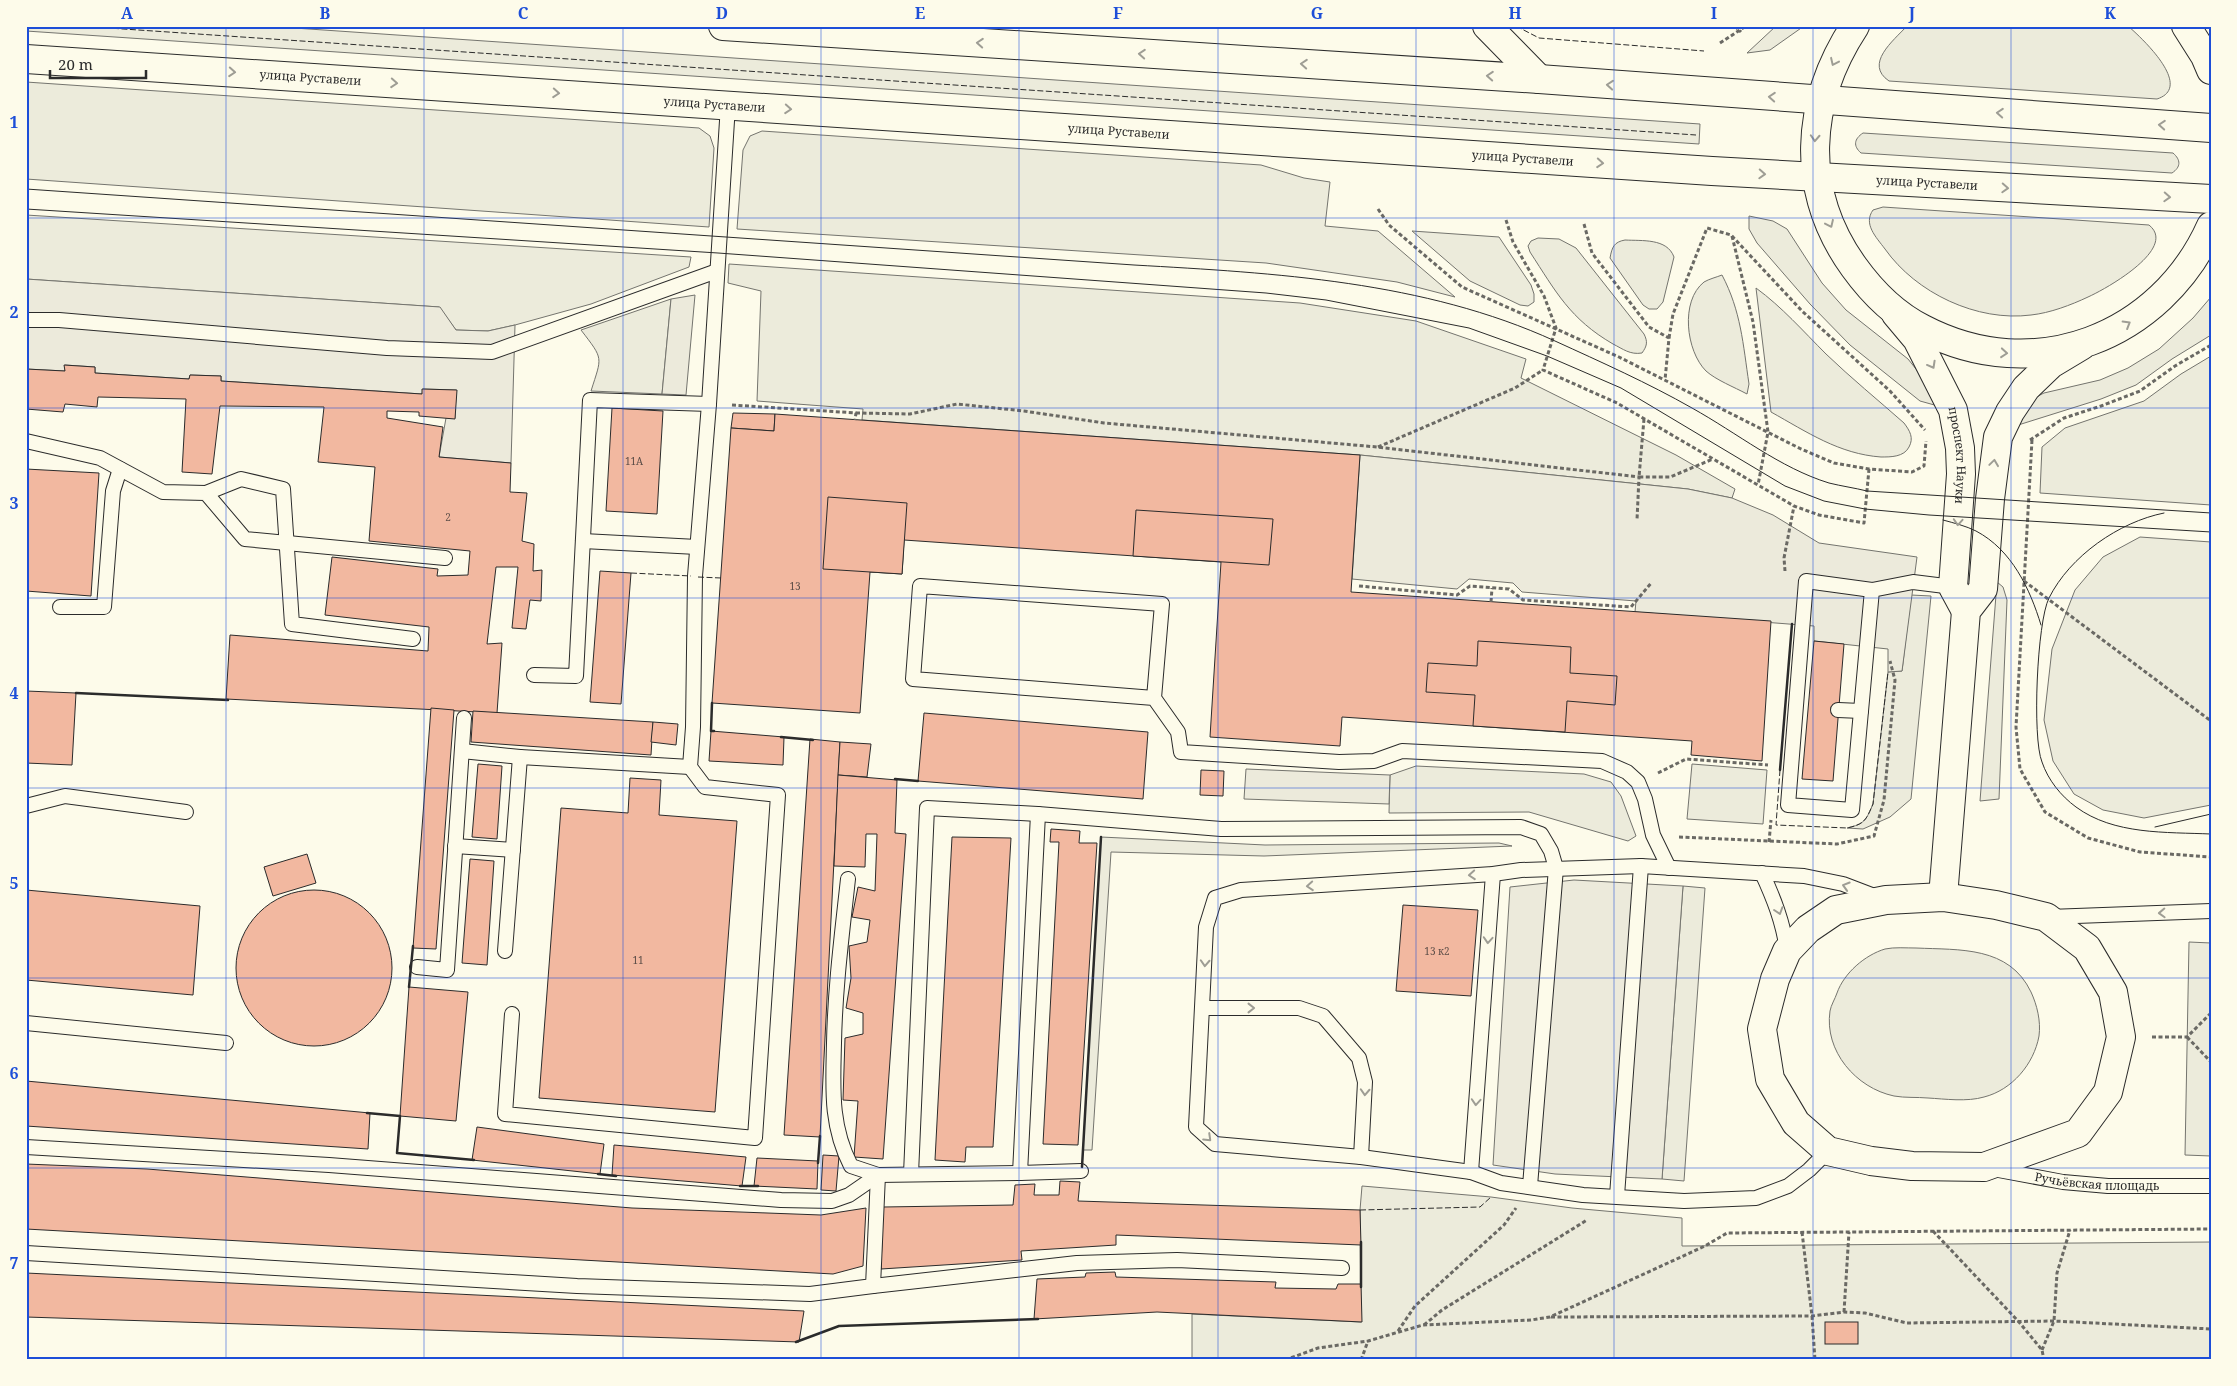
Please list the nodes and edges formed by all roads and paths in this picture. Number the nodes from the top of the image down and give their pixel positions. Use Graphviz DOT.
graph roads {
  1 [pos="723,26"];
  2 [pos="1487,26"];
  3 [pos="1735,26"];
  4 [pos="1746,26"];
  5 [pos="1855,26"];
  6 [pos="2186,26"];
  7 [pos="1740,32"];
  8 [pos="1720,44"];
  9 [pos="26,59"];
  10 [pos="2211,70"];
  11 [pos="1539,79"];
  12 [pos="1821,100"];
  13 [pos="728,105"];
  14 [pos="2211,128"];
  15 [pos="1817,177"];
  16 [pos="2211,199"];
  17 [pos="1378,209"];
  18 [pos="1506,220"];
  19 [pos="1584,224"];
  20 [pos="2211,226"];
  21 [pos="1731,235"];
  22 [pos="717,271"];
  23 [pos="1894,311"];
  24 [pos="26,320"];
  25 [pos="1556,328"];
  26 [pos="1669,338"];
  27 [pos="2083,344"];
  28 [pos="2211,345"];
  29 [pos="1543,370"];
  30 [pos="1665,380"];
  31 [pos="708,404"];
  32 [pos="856,413"];
  33 [pos="1644,419"];
  34 [pos="855,420"];
  35 [pos="1768,432"];
  36 [pos="2022,440"];
  37 [pos="2032,440"];
  38 [pos="26,441"];
  39 [pos="1377,447"];
  40 [pos="1713,459"];
  41 [pos="120,469"];
  42 [pos="1870,469"];
  43 [pos="1639,476"];
  44 [pos="1758,485"];
  45 [pos="206,493"];
  46 [pos="1637,520"];
  47 [pos="583,541"];
  48 [pos="286,543"];
  49 [pos="697,547"];
  50 [pos="445,558"];
  51 [pos="2024,581"];
  52 [pos="1652,582"];
  53 [pos="1359,586"];
  54 [pos="1952,587"];
  55 [pos="1492,588"];
  56 [pos="1872,590"];
  57 [pos="1491,602"];
  58 [pos="60,607"];
  59 [pos="1966,611"];
  60 [pos="413,639"];
  61 [pos="1867,645"];
  62 [pos="534,675"];
  63 [pos="1154,698"];
  64 [pos="1838,710"];
  65 [pos="1861,712"];
  66 [pos="464,718"];
  67 [pos="2211,721"];
  68 [pos="462,751"];
  69 [pos="520,757"];
  70 [pos="1773,766"];
  71 [pos="690,767"];
  72 [pos="1638,782"];
  73 [pos="26,806"];
  74 [pos="186,812"];
  75 [pos="1038,814"];
  76 [pos="1653,835"];
  77 [pos="455,846"];
  78 [pos="513,850"];
  79 [pos="2211,856"];
  80 [pos="1641,866"];
  81 [pos="1556,868"];
  82 [pos="1669,868"];
  83 [pos="1762,873"];
  84 [pos="1493,874"];
  85 [pos="848,879"];
  86 [pos="1943,897"];
  87 [pos="1886,900"];
  88 [pos="2211,911"];
  89 [pos="2046,917"];
  90 [pos="505,951"];
  91 [pos="1787,951"];
  92 [pos="417,967"];
  93 [pos="1203,1008"];
  94 [pos="2211,1013"];
  95 [pos="512,1014"];
  96 [pos="26,1023"];
  97 [pos="2121,1036"];
  98 [pos="2187,1037"];
  99 [pos="226,1043"];
  100 [pos="2211,1062"];
  101 [pos="26,1147"];
  102 [pos="1828,1151"];
  103 [pos="1361,1157"];
  104 [pos="1984,1168"];
  105 [pos="1081,1171"];
  106 [pos="1471,1172"];
  107 [pos="1020,1173"];
  108 [pos="911,1174"];
  109 [pos="878,1175"];
  110 [pos="1530,1186"];
  111 [pos="2211,1186"];
  112 [pos="1617,1196"];
  113 [pos="2211,1229"];
  114 [pos="2070,1230"];
  115 [pos="1933,1231"];
  116 [pos="1802,1232"];
  117 [pos="1849,1232"];
  118 [pos="26,1253"];
  119 [pos="1342,1268"];
  120 [pos="873,1286"];
  121 [pos="1844,1312"];
  122 [pos="1812,1316"];
  123 [pos="1550,1317"];
  124 [pos="2054,1321"];
  125 [pos="2019,1322"];
  126 [pos="1423,1325"];
  127 [pos="2211,1329"];
  128 [pos="1398,1332"];
  129 [pos="1368,1341"];
  130 [pos="2042,1350"];
  131 [pos="1285,1360"];
  132 [pos="1361,1360"];
  133 [pos="1815,1360"];
  134 [pos="2044,1360"];
  11 -- 1 [label="main road, one-way"];
  2 -- 11 [label="main road"];
  3 -- 7 [label="path"];
  4 -- 7 [label="path"];
  5 -- 12 [label="main road, проспект Науки, one-way"];
  6 -- 10 [label="main road"];
  7 -- 8 [label="path"];
  9 -- 13 [label="main road, улица Руставели, one-way"];
  12 -- 11 [label="main road, one-way"];
  14 -- 12 [label="main road, one-way"];
  12 -- 15 [label="main road, проспект Науки, one-way"];
  13 -- 15 [label="main road, улица Руставели, one-way"];
  13 -- 22 [label="lane"];
  15 -- 16 [label="main road, улица Руставели, one-way"];
  15 -- 23 [label="main road, проспект Науки, one-way"];
  17 -- 25 [label="path"];
  18 -- 25 [label="path"];
  19 -- 26 [label="path"];
  27 -- 20 [label="main road, проспект Науки, one-way"];
  21 -- 26 [label="path"];
  21 -- 35 [label="path"];
  21 -- 42 [label="path"];
  22 -- 24 [label="lane"];
  22 -- 31 [label="lane"];
  23 -- 27 [label="main road, проспект Науки, one-way"];
  23 -- 54 [label="main road, проспект Науки, one-way"];
  25 -- 29 [label="path"];
  25 -- 30 [label="path"];
  26 -- 30 [label="path"];
  59 -- 27 [label="main road, проспект Науки, one-way"];
  28 -- 37 [label="path"];
  29 -- 33 [label="path"];
  29 -- 39 [label="path"];
  30 -- 35 [label="path"];
  31 -- 32 [label="path"];
  31 -- 47 [label="lane"];
  31 -- 49 [label="lane"];
  32 -- 34 [label="path"];
  32 -- 39 [label="path"];
  33 -- 40 [label="path"];
  33 -- 43 [label="path"];
  35 -- 42 [label="path"];
  35 -- 44 [label="path"];
  36 -- 37 [label="path"];
  37 -- 51 [label="path"];
  38 -- 41 [label="lane"];
  39 -- 43 [label="path"];
  40 -- 43 [label="path"];
  40 -- 44 [label="path"];
  41 -- 45 [label="lane"];
  41 -- 58 [label="lane"];
  42 -- 44 [label="path"];
  43 -- 46 [label="path"];
  45 -- 48 [label="lane"];
  45 -- 48 [label="lane"];
  47 -- 49 [label="lane"];
  47 -- 62 [label="lane"];
  48 -- 50 [label="lane"];
  48 -- 60 [label="lane"];
  49 -- 71 [label="lane"];
  51 -- 67 [label="path"];
  51 -- 79 [label="path"];
  52 -- 55 [label="path"];
  53 -- 55 [label="path"];
  54 -- 56 [label="lane"];
  54 -- 59 [label="main road"];
  55 -- 57 [label="path"];
  56 -- 61 [label="lane"];
  56 -- 65 [label="lane"];
  59 -- 86 [label="main road"];
  61 -- 65 [label="lane"];
  61 -- 76 [label="path"];
  63 -- 63 [label="lane"];
  63 -- 72 [label="lane"];
  64 -- 65 [label="lane"];
  66 -- 68 [label="lane"];
  68 -- 69 [label="lane"];
  68 -- 77 [label="lane"];
  69 -- 71 [label="lane"];
  69 -- 78 [label="lane"];
  70 -- 72 [label="path"];
  71 -- 95 [label="lane"];
  72 -- 76 [label="lane"];
  73 -- 74 [label="lane"];
  75 -- 81 [label="lane"];
  75 -- 107 [label="lane"];
  75 -- 108 [label="lane"];
  76 -- 82 [label="lane"];
  77 -- 78 [label="lane"];
  77 -- 92 [label="lane"];
  78 -- 90 [label="lane"];
  80 -- 81 [label="lane"];
  80 -- 82 [label="lane"];
  80 -- 112 [label="lane"];
  81 -- 84 [label="lane"];
  81 -- 110 [label="lane"];
  82 -- 83 [label="lane"];
  87 -- 83 [label="lane, one-way"];
  83 -- 91 [label="lane, one-way"];
  84 -- 93 [label="lane, one-way"];
  84 -- 106 [label="lane, one-way"];
  85 -- 109 [label="lane"];
  86 -- 87 [label="main road, Ручьёвская площадь"];
  86 -- 89 [label="main road, Ручьёвская площадь"];
  87 -- 91 [label="main road, Ручьёвская площадь"];
  88 -- 89 [label="lane, Ручьёвская площадь, one-way"];
  89 -- 97 [label="main road, Ручьёвская площадь"];
  91 -- 102 [label="main road, Ручьёвская площадь"];
  93 -- 103 [label="lane, one-way"];
  93 -- 103 [label="lane, one-way"];
  94 -- 98 [label="path"];
  96 -- 99 [label="lane"];
  97 -- 98 [label="path"];
  97 -- 104 [label="main road, Ручьёвская площадь"];
  98 -- 100 [label="path"];
  101 -- 109 [label="lane"];
  102 -- 104 [label="main road, Ручьёвская площадь"];
  102 -- 112 [label="lane"];
  103 -- 106 [label="lane"];
  104 -- 111 [label="lane, Ручьёвская площадь"];
  105 -- 107 [label="lane"];
  106 -- 110 [label="lane"];
  107 -- 108 [label="lane"];
  108 -- 109 [label="lane"];
  109 -- 120 [label="lane"];
  110 -- 112 [label="lane"];
  110 -- 128 [label="path"];
  112 -- 126 [label="path"];
  113 -- 114 [label="path"];
  114 -- 115 [label="path"];
  114 -- 124 [label="path"];
  115 -- 117 [label="path"];
  115 -- 125 [label="path"];
  116 -- 117 [label="path"];
  116 -- 122 [label="path"];
  116 -- 123 [label="path"];
  117 -- 121 [label="path"];
  118 -- 120 [label="lane"];
  119 -- 120 [label="lane"];
  121 -- 122 [label="path"];
  121 -- 125 [label="path"];
  122 -- 123 [label="path"];
  122 -- 133 [label="path"];
  123 -- 126 [label="path"];
  124 -- 125 [label="path"];
  124 -- 127 [label="path"];
  124 -- 130 [label="path"];
  125 -- 130 [label="path"];
  126 -- 128 [label="path"];
  128 -- 129 [label="path"];
  129 -- 131 [label="path"];
  129 -- 132 [label="path"];
  130 -- 134 [label="path"];
}
